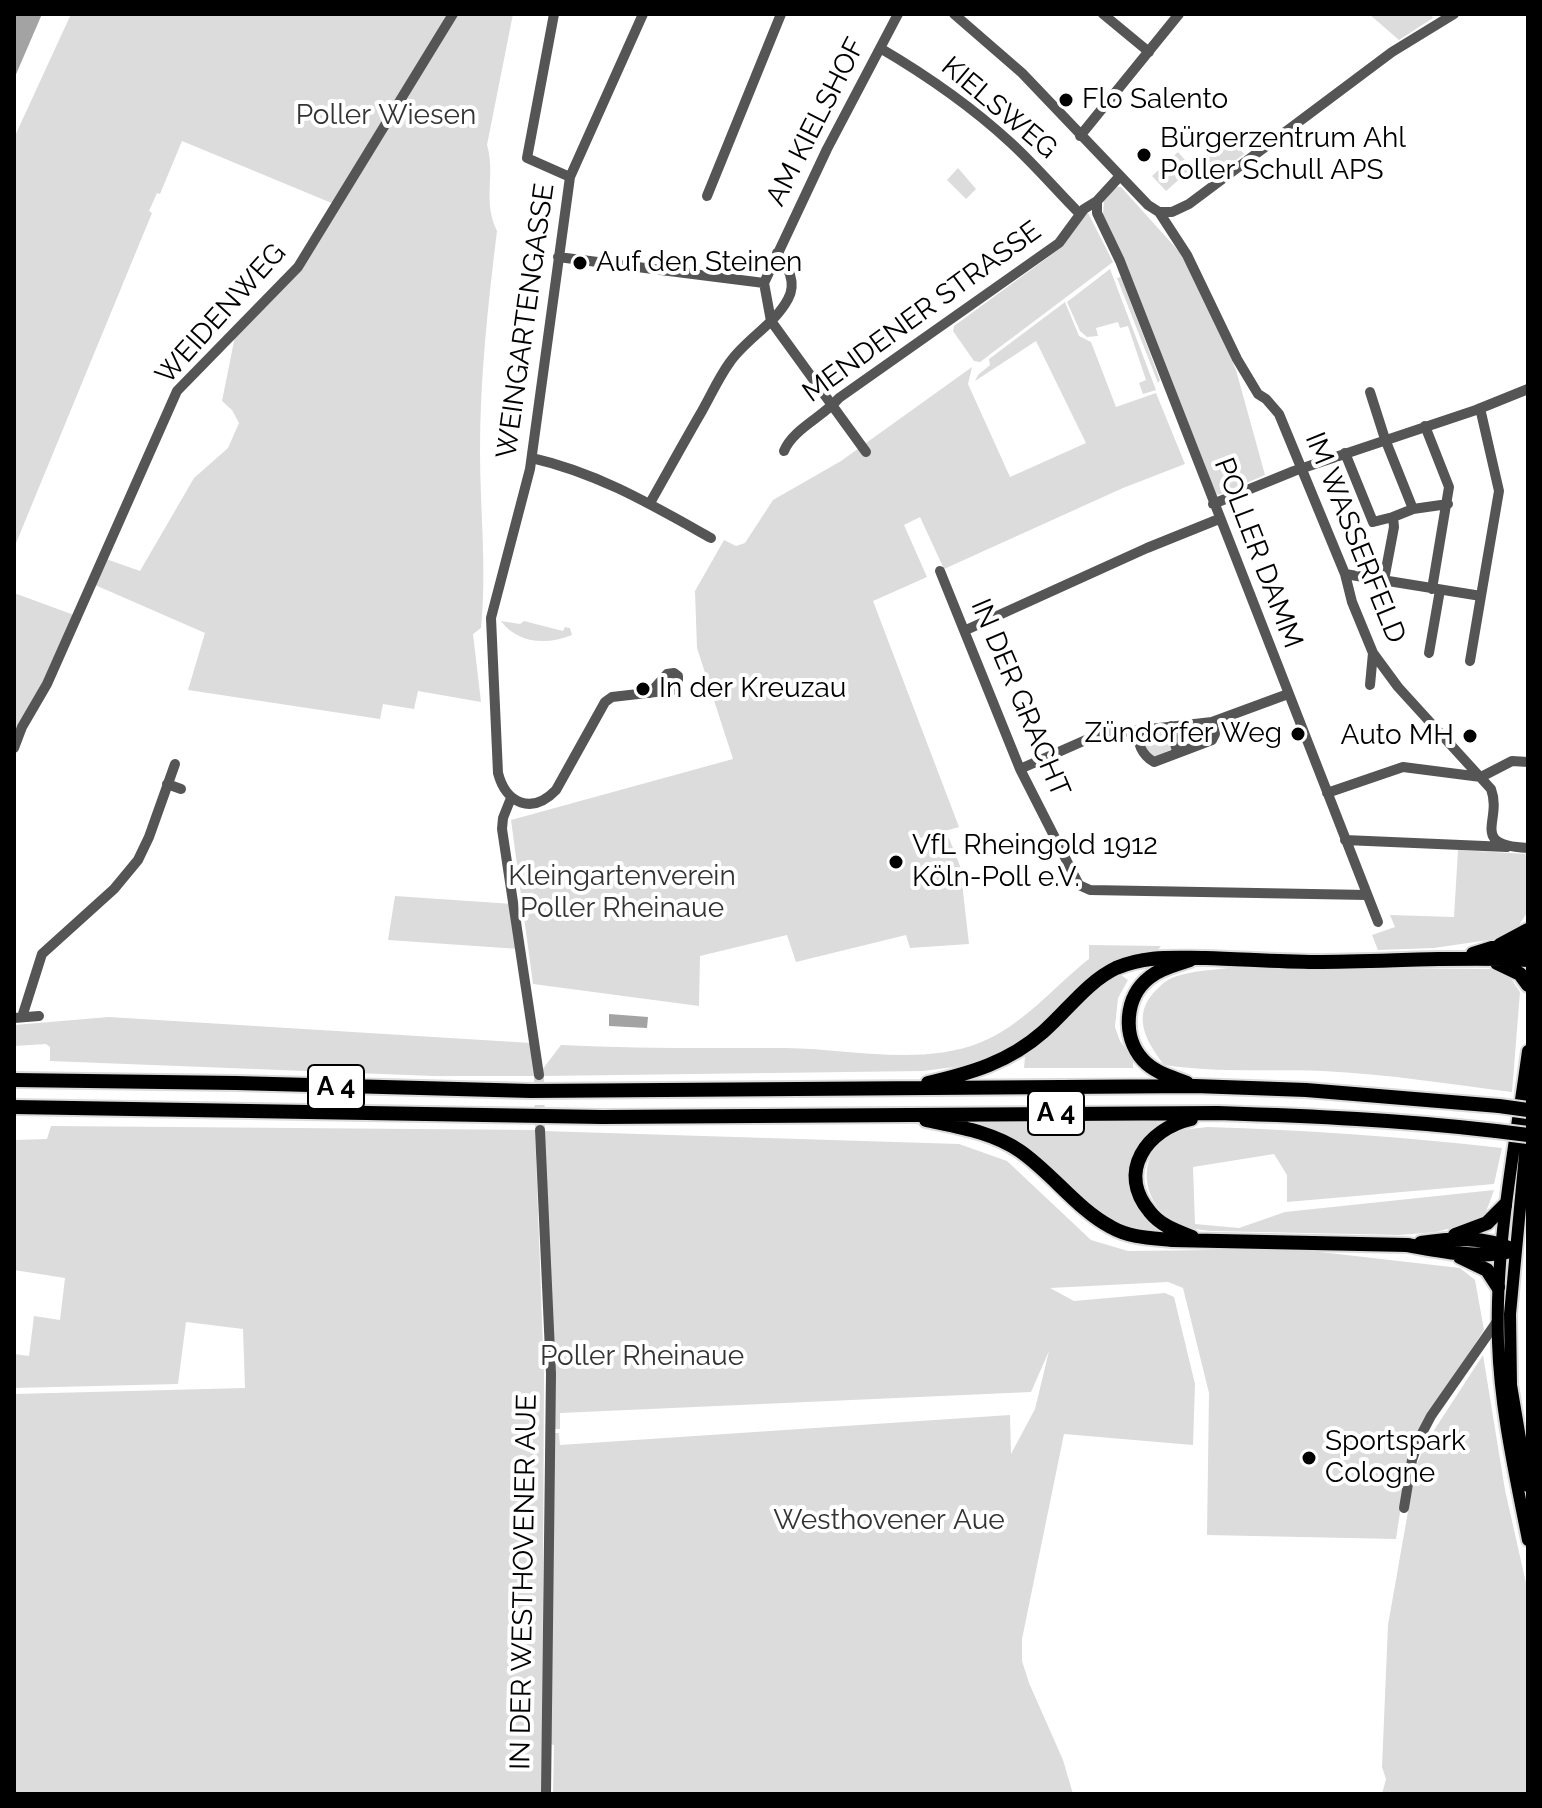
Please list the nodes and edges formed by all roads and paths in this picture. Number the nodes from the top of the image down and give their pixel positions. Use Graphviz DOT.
graph roads {
  1 [pos="453,14"];
  2 [pos="554,14"];
  3 [pos="643,14"];
  4 [pos="898,14"];
  5 [pos="954,14"];
  6 [pos="1103,14"];
  7 [pos="1179,14"];
  8 [pos="1454,14"];
  9 [pos="780,17"];
  10 [pos="880,48"];
  11 [pos="1149,52"];
  12 [pos="1080,136"];
  13 [pos="1120,176"];
  14 [pos="570,177"];
  15 [pos="707,196"];
  16 [pos="1097,201"];
  17 [pos="1159,212"];
  18 [pos="1080,214"];
  19 [pos="777,253"];
  20 [pos="558,257"];
  21 [pos="764,283"];
  22 [pos="771,321"];
  23 [pos="1528,389"];
  24 [pos="1370,392"];
  25 [pos="832,406"];
  26 [pos="1480,408"];
  27 [pos="1425,426"];
  28 [pos="1385,439"];
  29 [pos="784,451"];
  30 [pos="866,452"];
  31 [pos="1345,453"];
  32 [pos="532,458"];
  33 [pos="1301,469"];
  34 [pos="650,503"];
  35 [pos="1213,504"];
  36 [pos="1411,504"];
  37 [pos="1448,504"];
  38 [pos="1393,517"];
  39 [pos="1219,519"];
  40 [pos="711,538"];
  41 [pos="940,571"];
  42 [pos="1345,574"];
  43 [pos="1384,580"];
  44 [pos="1436,589"];
  45 [pos="1481,596"];
  46 [pos="966,630"];
  47 [pos="1373,653"];
  48 [pos="1429,653"];
  49 [pos="1470,661"];
  50 [pos="1370,685"];
  51 [pos="650,693"];
  52 [pos="1288,694"];
  53 [pos="1212,722"];
  54 [pos="1171,726"];
  55 [pos="1138,730"];
  56 [pos="14,748"];
  57 [pos="1177,752"];
  58 [pos="1528,762"];
  59 [pos="175,764"];
  60 [pos="1020,769"];
  61 [pos="1481,777"];
  62 [pos="167,784"];
  63 [pos="181,789"];
  64 [pos="1327,793"];
  65 [pos="511,798"];
  66 [pos="1345,840"];
  67 [pos="1511,847"];
  68 [pos="1528,848"];
  69 [pos="1367,895"];
  70 [pos="1378,922"];
  71 [pos="1528,930"];
  72 [pos="1528,946"];
  73 [pos="1489,953"];
  74 [pos="1196,958"];
  75 [pos="1528,960"];
  76 [pos="1528,985"];
  77 [pos="39,1016"];
  78 [pos="18,1018"];
  79 [pos="1528,1051"];
  80 [pos="539,1075"];
  81 [pos="14,1080"];
  82 [pos="1195,1086"];
  83 [pos="904,1089"];
  84 [pos="14,1107"];
  85 [pos="1528,1110"];
  86 [pos="1218,1113"];
  87 [pos="894,1114"];
  88 [pos="1528,1123"];
  89 [pos="540,1130"];
  90 [pos="1528,1135"];
  91 [pos="1505,1205"];
  92 [pos="1200,1239"];
  93 [pos="1443,1246"];
  94 [pos="1506,1249"];
  95 [pos="1498,1287"];
  96 [pos="1498,1320"];
  97 [pos="1528,1486"];
  98 [pos="1404,1508"];
  99 [pos="1528,1540"];
  100 [pos="546,1794"];
  1 -- 56 [label="street, WEIDENWEG"];
  2 -- 14 [label="street"];
  3 -- 14 [label="street, WEINGARTENGASSE"];
  4 -- 10 [label="street, AM KIELSHOF"];
  5 -- 12 [label="street, IM WASSERFELD"];
  6 -- 11 [label="street"];
  7 -- 11 [label="street"];
  8 -- 17 [label="street"];
  9 -- 15 [label="street"];
  10 -- 18 [label="street, KIELSWEG"];
  10 -- 19 [label="street, AM KIELSHOF"];
  11 -- 12 [label="street"];
  12 -- 13 [label="street, IM WASSERFELD"];
  13 -- 16 [label="street, MENDENER STRASSE"];
  13 -- 17 [label="street, IM WASSERFELD"];
  14 -- 20 [label="street, WEINGARTENGASSE"];
  16 -- 18 [label="street, MENDENER STRASSE"];
  16 -- 35 [label="street, POLLER DAMM"];
  17 -- 33 [label="street, IM WASSERFELD"];
  18 -- 25 [label="street, MENDENER STRASSE"];
  19 -- 21 [label="street, AM KIELSHOF"];
  19 -- 22 [label="street"];
  20 -- 21 [label="street"];
  20 -- 32 [label="street, WEINGARTENGASSE"];
  21 -- 22 [label="street"];
  22 -- 25 [label="street"];
  22 -- 34 [label="street"];
  23 -- 26 [label="street"];
  24 -- 28 [label="street"];
  25 -- 29 [label="street, MENDENER STRASSE"];
  25 -- 30 [label="street"];
  26 -- 27 [label="street"];
  26 -- 45 [label="street"];
  27 -- 28 [label="street"];
  27 -- 37 [label="street"];
  28 -- 31 [label="street"];
  28 -- 36 [label="street"];
  31 -- 33 [label="street"];
  31 -- 38 [label="street"];
  32 -- 34 [label="street"];
  32 -- 65 [label="street, WEINGARTENGASSE"];
  33 -- 35 [label="street"];
  33 -- 42 [label="street, IM WASSERFELD"];
  34 -- 40 [label="street"];
  35 -- 39 [label="street, POLLER DAMM"];
  36 -- 37 [label="street"];
  36 -- 38 [label="street"];
  37 -- 44 [label="street"];
  38 -- 43 [label="street"];
  39 -- 46 [label="street"];
  39 -- 52 [label="street, POLLER DAMM"];
  41 -- 46 [label="street, IN DER GRACHT"];
  42 -- 43 [label="street"];
  42 -- 47 [label="street, IM WASSERFELD"];
  43 -- 44 [label="street"];
  44 -- 45 [label="street"];
  44 -- 48 [label="street"];
  45 -- 49 [label="street"];
  46 -- 60 [label="street, IN DER GRACHT"];
  47 -- 50 [label="street"];
  47 -- 61 [label="street, IM WASSERFELD"];
  51 -- 65 [label="street"];
  52 -- 53 [label="street"];
  52 -- 64 [label="street, POLLER DAMM"];
  53 -- 54 [label="street"];
  53 -- 57 [label="street"];
  54 -- 55 [label="street"];
  54 -- 57 [label="street"];
  55 -- 57 [label="street"];
  55 -- 60 [label="street"];
  58 -- 61 [label="street"];
  59 -- 62 [label="street"];
  60 -- 69 [label="street, IN DER GRACHT"];
  61 -- 64 [label="street"];
  61 -- 67 [label="street, IM WASSERFELD"];
  62 -- 63 [label="street"];
  62 -- 78 [label="street"];
  64 -- 66 [label="street, POLLER DAMM"];
  65 -- 80 [label="street"];
  66 -- 67 [label="street"];
  66 -- 69 [label="street, POLLER DAMM"];
  67 -- 68 [label="street"];
  69 -- 70 [label="street, POLLER DAMM"];
  71 -- 73 [label="highway"];
  72 -- 73 [label="highway"];
  73 -- 74 [label="highway"];
  73 -- 75 [label="highway"];
  73 -- 76 [label="highway"];
  74 -- 82 [label="highway"];
  74 -- 83 [label="highway"];
  77 -- 78 [label="street"];
  79 -- 91 [label="main road"];
  81 -- 83 [label="highway, A 4"];
  82 -- 83 [label="highway, A 4"];
  82 -- 85 [label="highway, A 4, bridge"];
  84 -- 87 [label="highway, A 4"];
  86 -- 87 [label="highway, A 4"];
  86 -- 90 [label="highway, A 4, bridge"];
  86 -- 92 [label="highway"];
  87 -- 92 [label="highway"];
  88 -- 94 [label="main road"];
  89 -- 100 [label="street, IN DER WESTHOVENER AUE"];
  91 -- 93 [label="highway"];
  91 -- 94 [label="main road"];
  92 -- 93 [label="highway"];
  93 -- 94 [label="highway"];
  93 -- 95 [label="highway"];
  94 -- 95 [label="main road"];
  94 -- 97 [label="main road"];
  95 -- 96 [label="main road"];
  96 -- 98 [label="street"];
  96 -- 99 [label="main road"];
}
